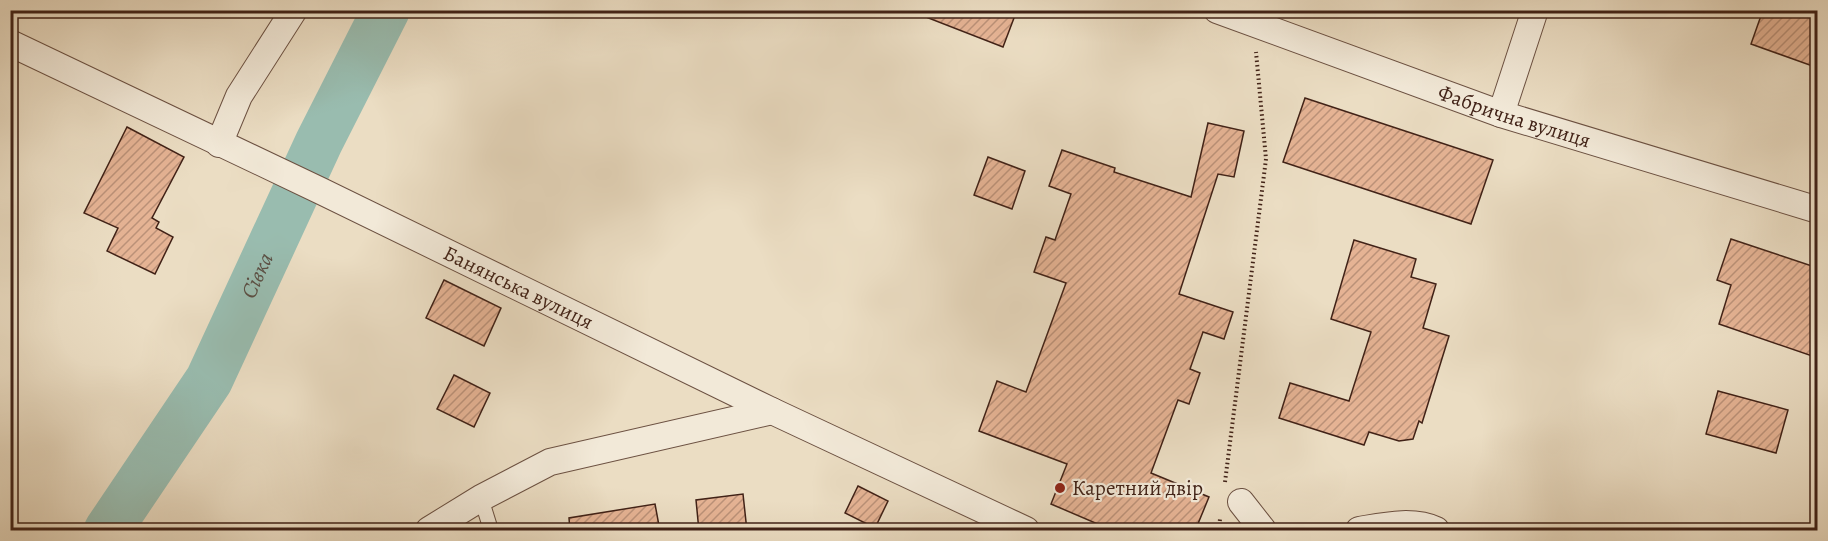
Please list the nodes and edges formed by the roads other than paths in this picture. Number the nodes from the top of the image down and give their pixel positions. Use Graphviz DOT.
graph roads {
  1 [pos="294,10"];
  2 [pos="1217,10"];
  3 [pos="1535,10"];
  4 [pos="10,43"];
  5 [pos="1502,114"];
  6 [pos="219,144"];
  7 [pos="1818,210"];
  8 [pos="772,411"];
  9 [pos="1233,493"];
  10 [pos="481,498"];
  11 [pos="429,531"];
  12 [pos="490,531"];
  13 [pos="1026,531"];
  14 [pos="1263,531"];
  15 [pos="1359,531"];
  16 [pos="1436,531"];
  1 -- 6 [label="street"];
  2 -- 5 [label="street, Фабрична вулиця"];
  3 -- 5 [label="street"];
  4 -- 6 [label="street, Банянська вулиця"];
  5 -- 7 [label="street, Фабрична вулиця"];
  6 -- 8 [label="street, Банянська вулиця"];
  8 -- 10 [label="street"];
  8 -- 13 [label="street, Банянська вулиця"];
  9 -- 14 [label="street"];
  10 -- 11 [label="street"];
  10 -- 12 [label="lane"];
  15 -- 16 [label="street"];
}
